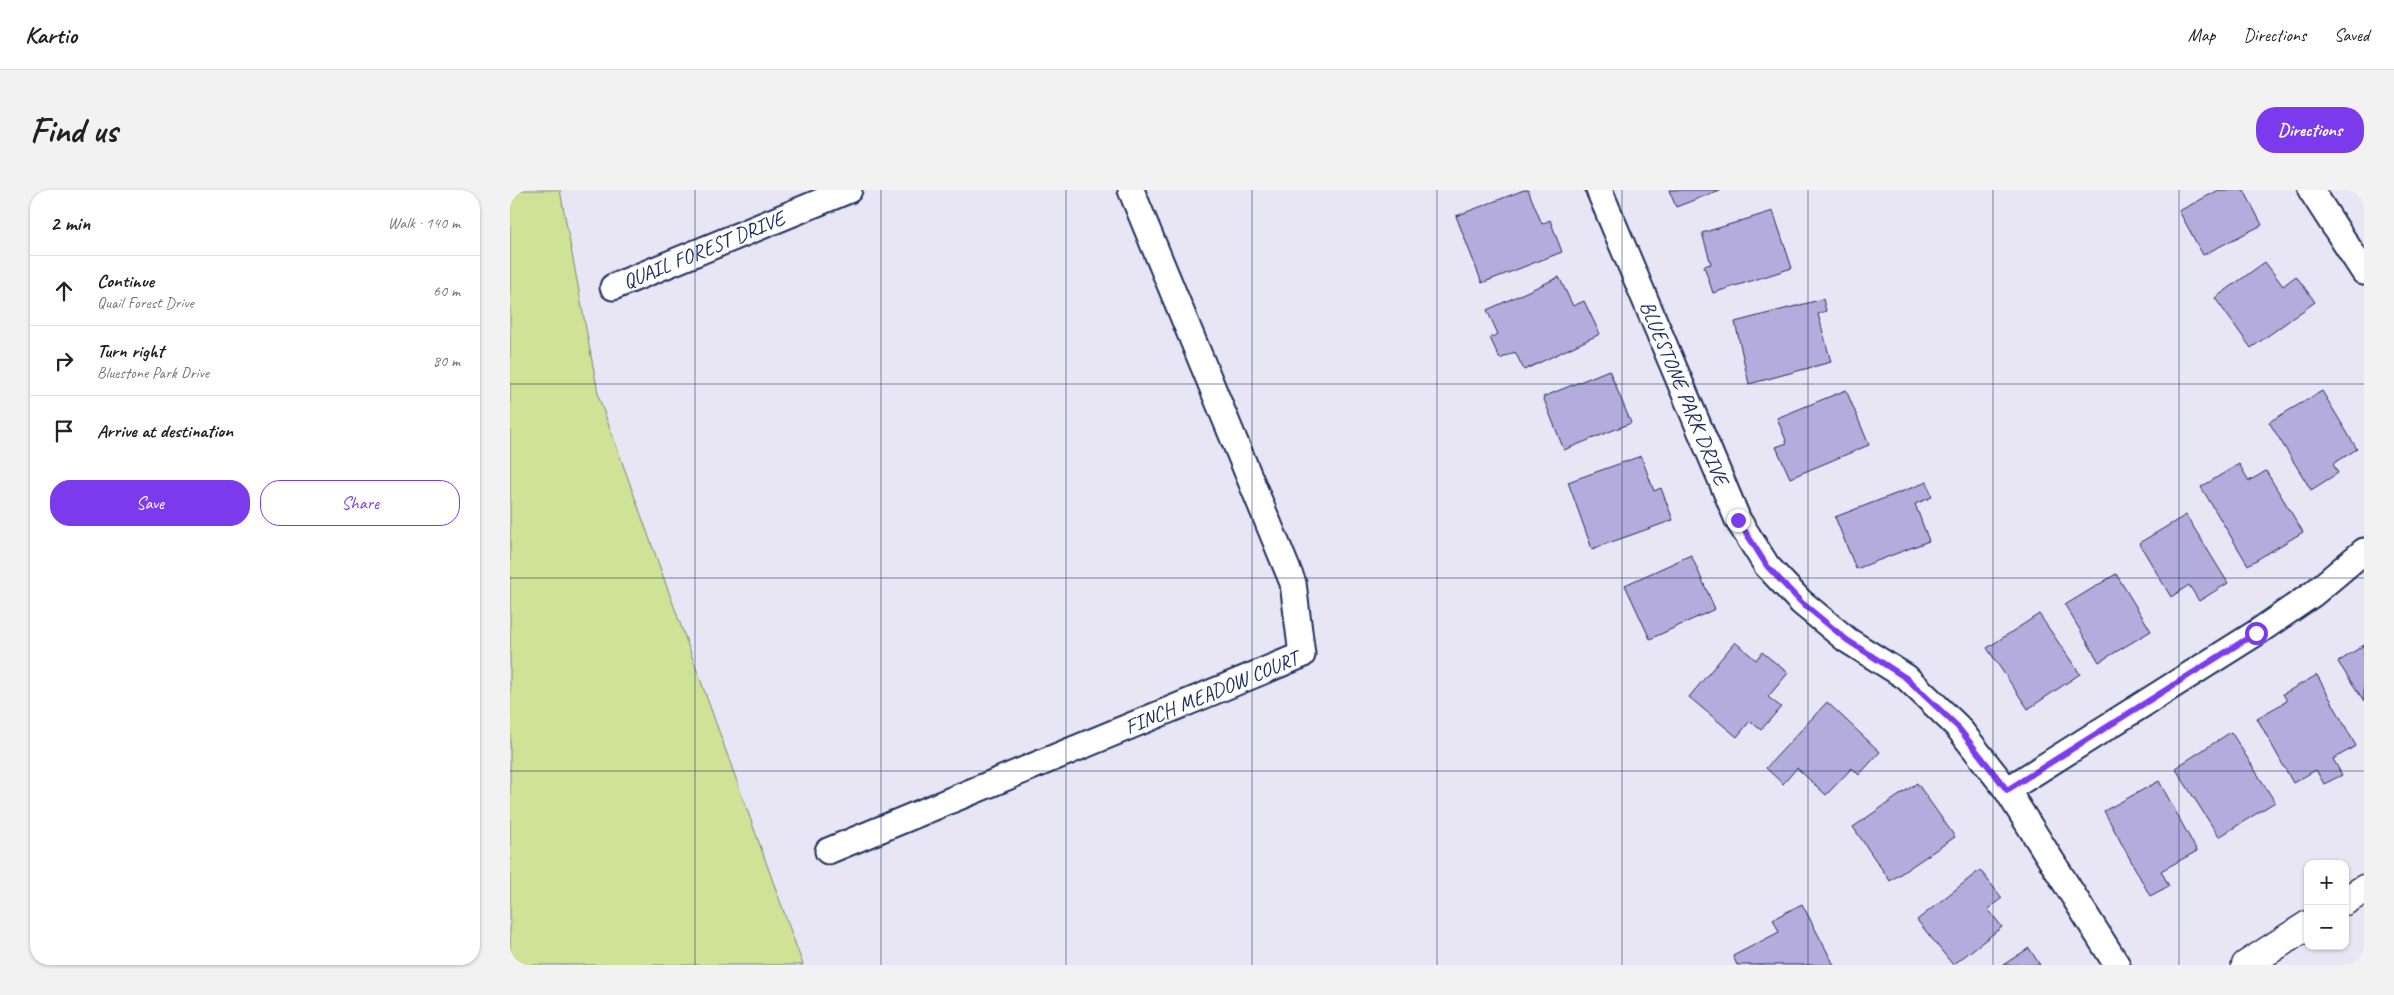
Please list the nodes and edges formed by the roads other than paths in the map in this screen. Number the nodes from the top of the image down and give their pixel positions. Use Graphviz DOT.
graph roads {
  1 [pos="849,190"];
  2 [pos="1131,190"];
  3 [pos="1599,190"];
  4 [pos="2312,190"];
  5 [pos="2364,272"];
  6 [pos="613,287"];
  7 [pos="2364,551"];
  8 [pos="2007,790"];
  9 [pos="828,851"];
  10 [pos="2364,889"];
  11 [pos="2349,898"];
  12 [pos="2304,928"];
  13 [pos="2117,965"];
  14 [pos="2246,965"];
  1 -- 6 [label="street, QUAIL FOREST DRIVE"];
  2 -- 9 [label="street, FINCH MEADOW COURT"];
  3 -- 8 [label="street, BLUESTONE PARK DRIVE"];
  4 -- 5 [label="street"];
  7 -- 8 [label="street"];
  8 -- 13 [label="street, BLUESTONE PARK DRIVE"];
  10 -- 11 [label="street"];
  12 -- 14 [label="street"];
}
